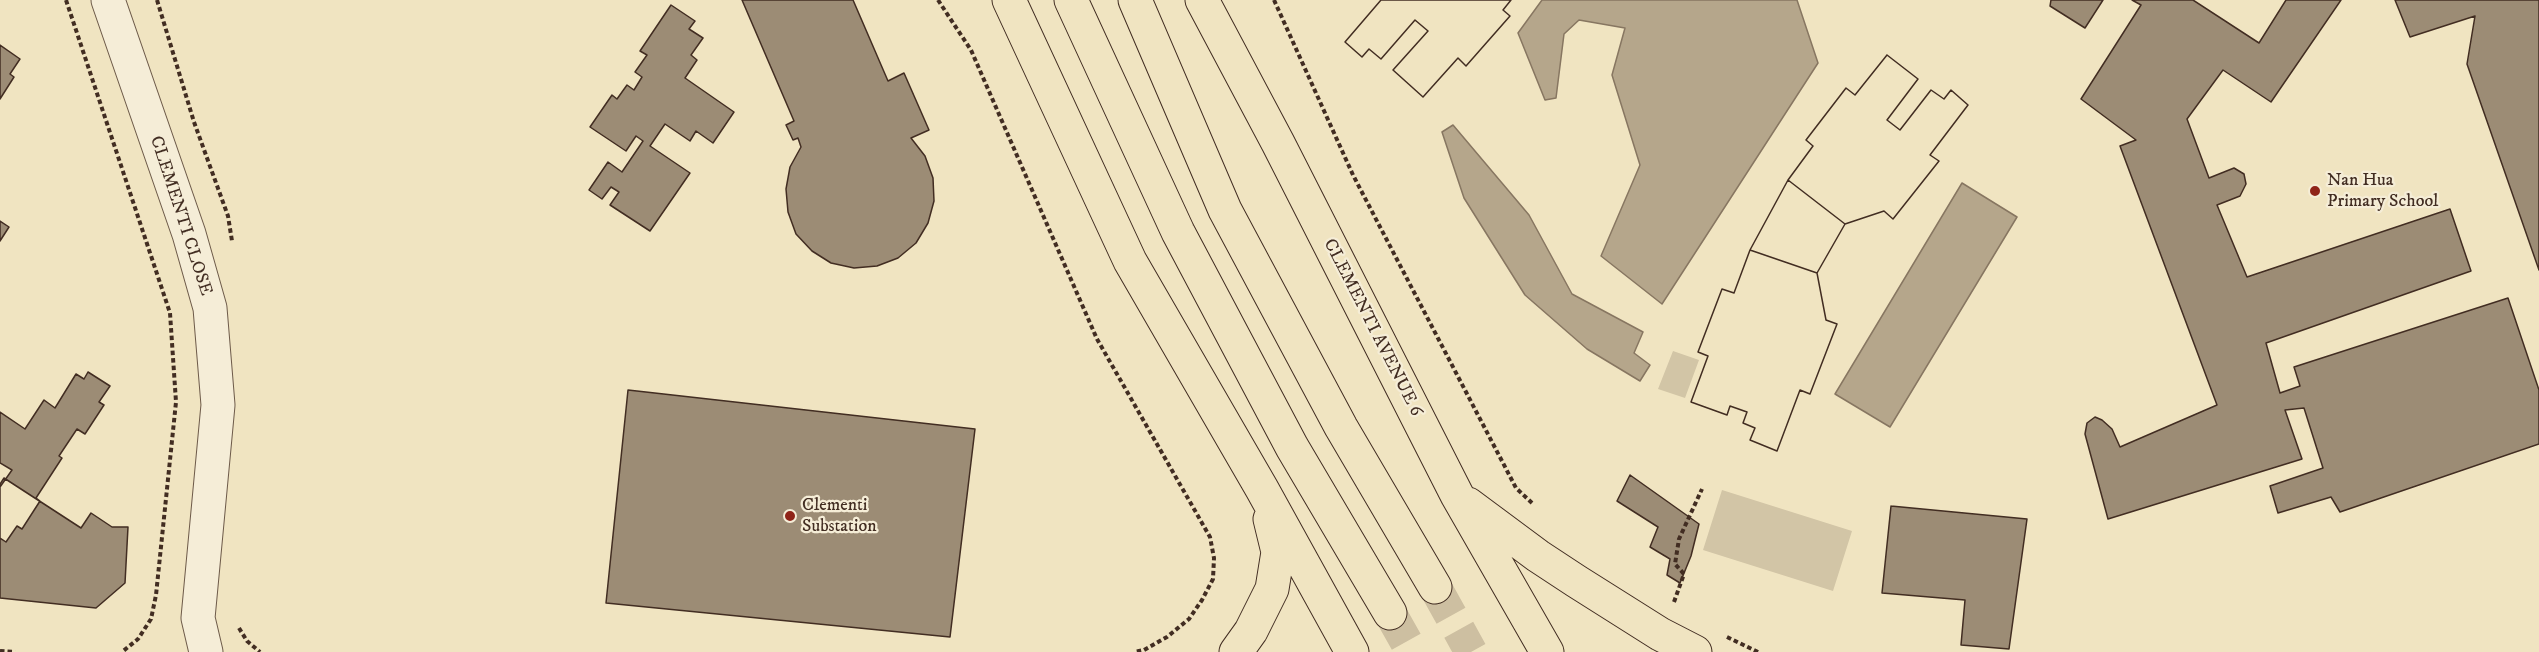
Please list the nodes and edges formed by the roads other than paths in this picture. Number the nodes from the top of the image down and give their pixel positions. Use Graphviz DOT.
graph roads {
  1 [pos="108,0"];
  2 [pos="1009,0"];
  3 [pos="1071,0"];
  4 [pos="1135,0"];
  5 [pos="1202,0"];
  6 [pos="1262,489"];
  7 [pos="1457,495"];
  8 [pos="1435,587"];
  9 [pos="1390,613"];
  10 [pos="198,618"];
  11 [pos="1708,642"];
  12 [pos="183,652"];
  13 [pos="206,652"];
  14 [pos="1236,652"];
  15 [pos="1352,652"];
  16 [pos="1547,652"];
  1 -- 10 [label="street, CLEMENTI CLOSE"];
  2 -- 6 [label="main road"];
  3 -- 9 [label="main road"];
  4 -- 8 [label="main road"];
  5 -- 7 [label="main road, CLEMENTI AVENUE 6"];
  6 -- 14 [label="main road"];
  6 -- 15 [label="main road"];
  7 -- 11 [label="main road"];
  7 -- 16 [label="main road, CLEMENTI AVENUE 6"];
  10 -- 12 [label="street, CLEMENTI CLOSE"];
  10 -- 13 [label="street, CLEMENTI CLOSE"];
}
